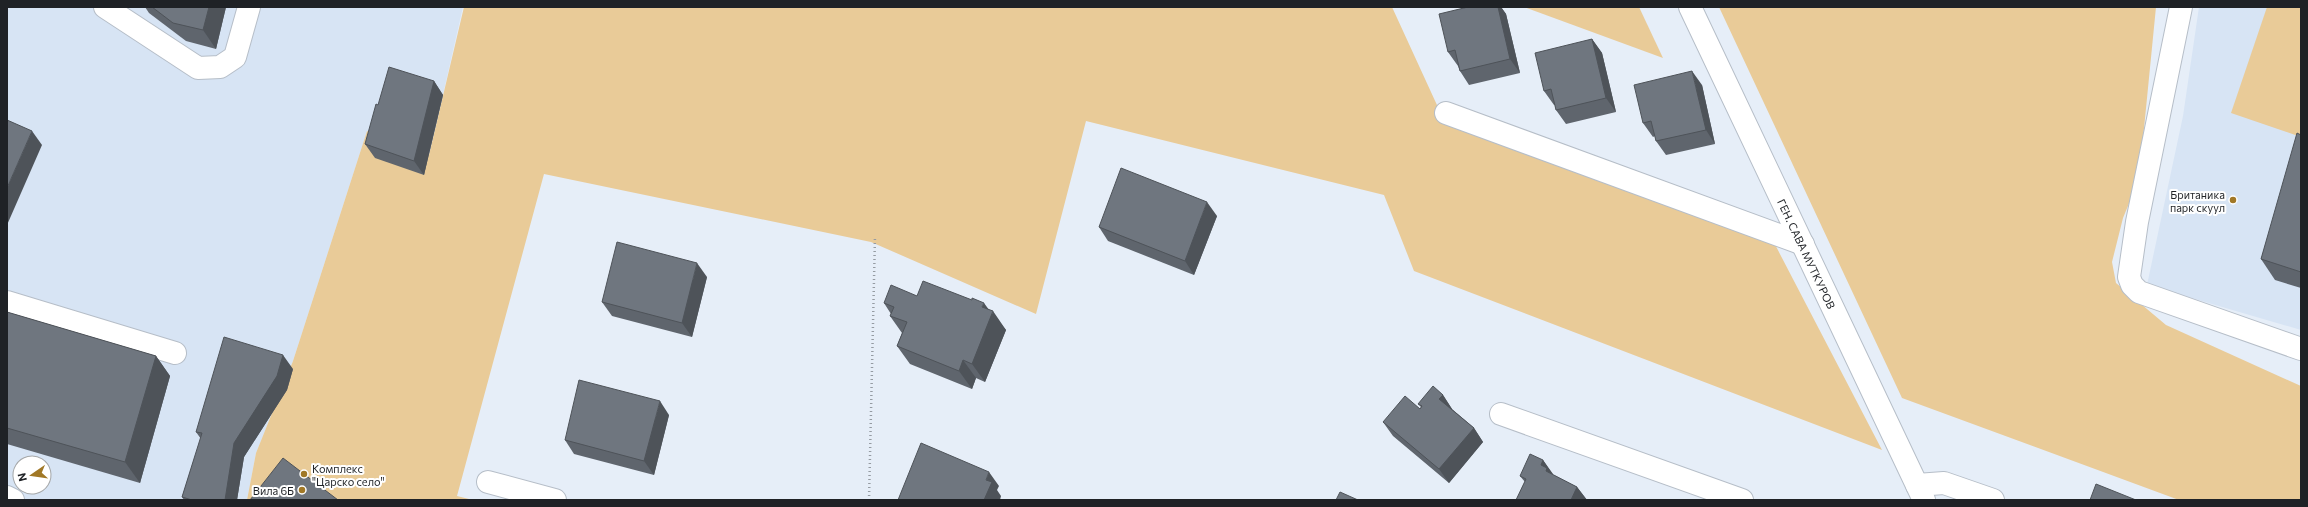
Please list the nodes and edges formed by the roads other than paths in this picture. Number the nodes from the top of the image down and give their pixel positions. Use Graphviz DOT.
graph roads {
  1 [pos="105,7"];
  2 [pos="249,7"];
  3 [pos="1690,7"];
  4 [pos="2181,7"];
  5 [pos="1446,113"];
  6 [pos="1803,244"];
  7 [pos="7,302"];
  8 [pos="2301,349"];
  9 [pos="175,353"];
  10 [pos="1501,414"];
  11 [pos="488,482"];
  12 [pos="1920,493"];
  13 [pos="7,497"];
  14 [pos="14,500"];
  15 [pos="555,500"];
  16 [pos="1742,500"];
  17 [pos="1993,500"];
  1 -- 2 [label="street"];
  3 -- 6 [label="street, ГЕН. САВА МУТКУРОВ"];
  4 -- 8 [label="street"];
  5 -- 6 [label="street"];
  6 -- 12 [label="street, ГЕН. САВА МУТКУРОВ"];
  7 -- 9 [label="street"];
  10 -- 16 [label="street"];
  11 -- 15 [label="street"];
  12 -- 17 [label="street"];
  13 -- 14 [label="street"];
}
